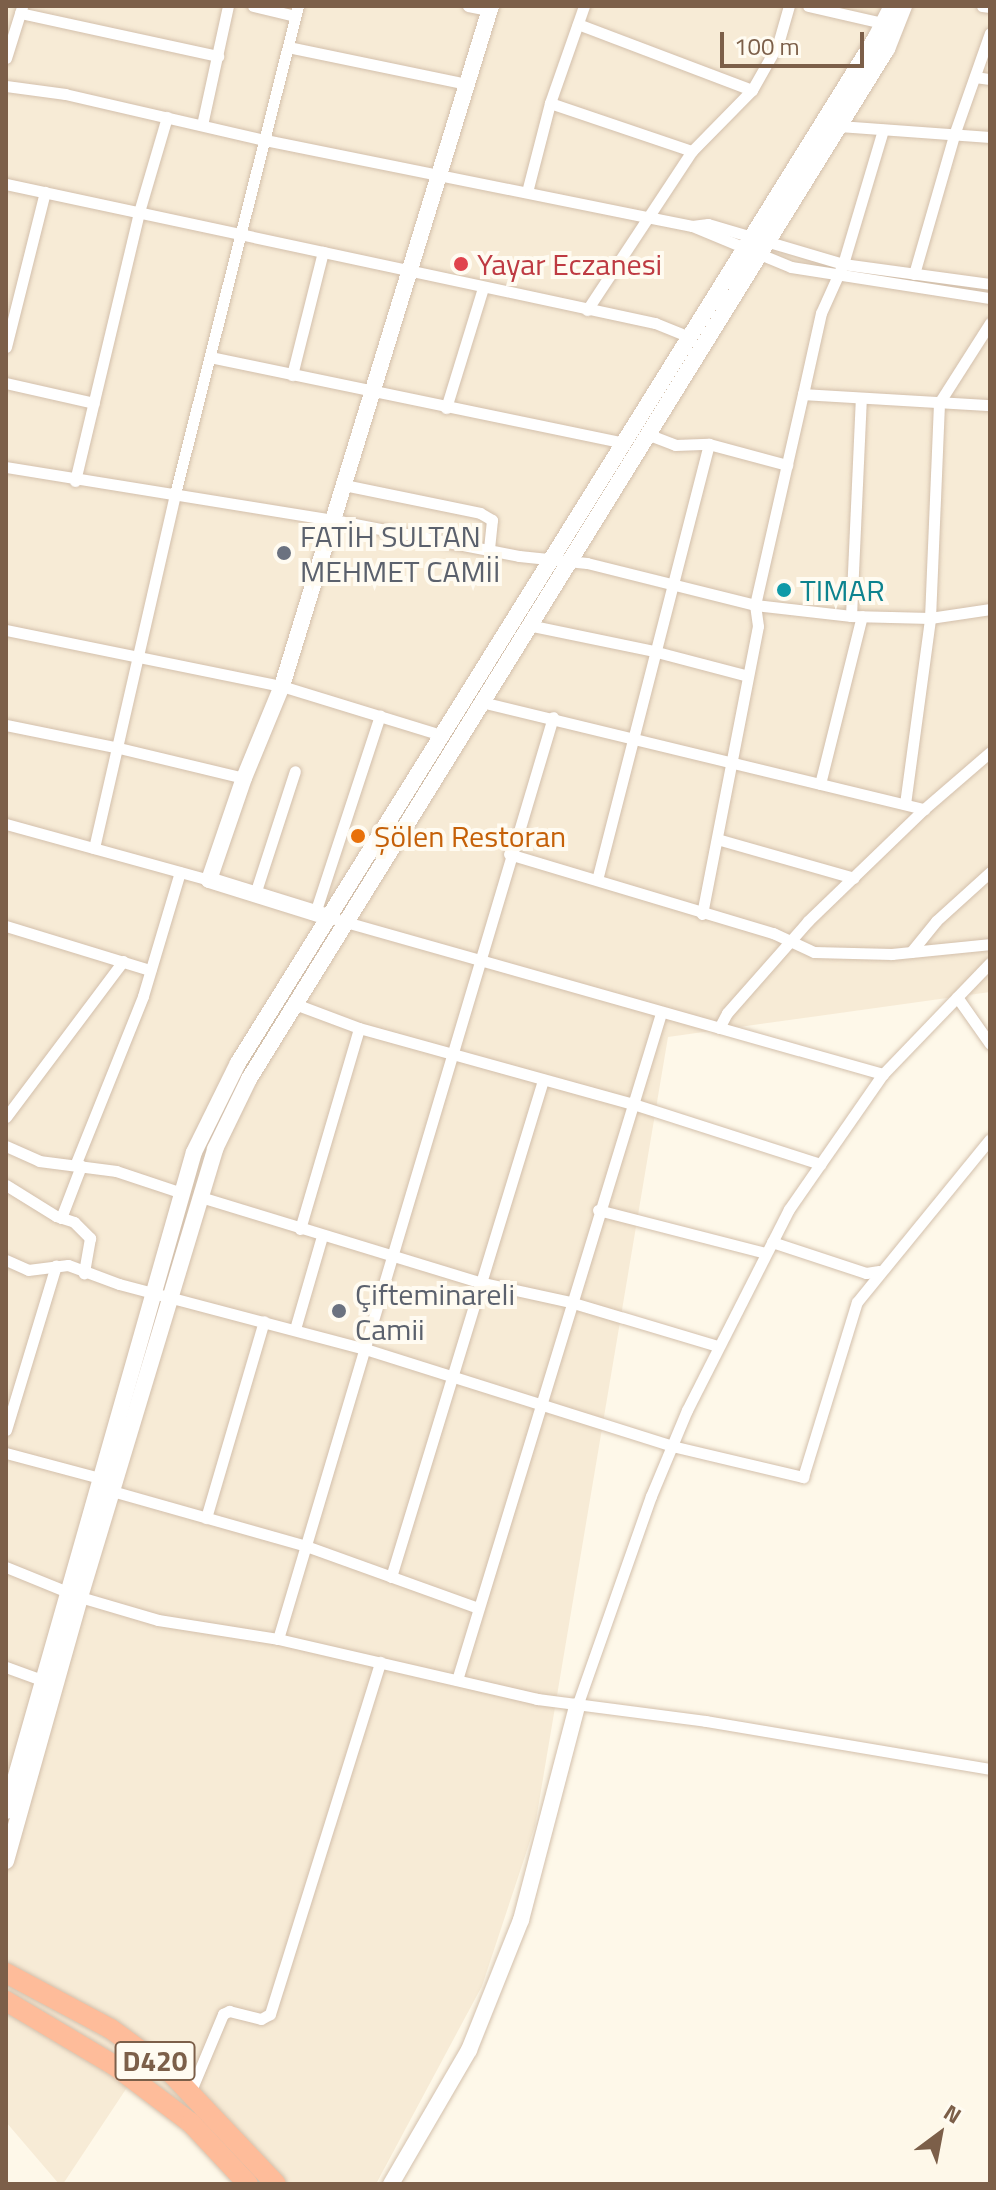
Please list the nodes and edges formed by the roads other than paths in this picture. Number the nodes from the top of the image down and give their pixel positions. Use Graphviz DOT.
graph roads {
  1 [pos="228,6"];
  2 [pos="253,6"];
  3 [pos="468,6"];
  4 [pos="584,6"];
  5 [pos="789,6"];
  6 [pos="808,6"];
  7 [pos="892,6"];
  8 [pos="904,6"];
  9 [pos="982,6"];
  10 [pos="990,7"];
  11 [pos="490,8"];
  12 [pos="21,10"];
  13 [pos="296,11"];
  14 [pos="883,23"];
  15 [pos="578,24"];
  16 [pos="990,33"];
  17 [pos="288,47"];
  18 [pos="218,56"];
  19 [pos="6,58"];
  20 [pos="975,77"];
  21 [pos="990,79"];
  22 [pos="466,84"];
  23 [pos="6,86"];
  24 [pos="752,90"];
  25 [pos="550,103"];
  26 [pos="167,117"];
  27 [pos="202,125"];
  28 [pos="839,126"];
  29 [pos="883,130"];
  30 [pos="954,135"];
  31 [pos="990,137"];
  32 [pos="265,140"];
  33 [pos="692,151"];
  34 [pos="437,176"];
  35 [pos="6,184"];
  36 [pos="45,192"];
  37 [pos="527,192"];
  38 [pos="139,212"];
  39 [pos="647,217"];
  40 [pos="241,234"];
  41 [pos="755,247"];
  42 [pos="323,252"];
  43 [pos="843,264"];
  44 [pos="407,271"];
  45 [pos="914,274"];
  46 [pos="837,276"];
  47 [pos="990,284"];
  48 [pos="483,288"];
  49 [pos="990,298"];
  50 [pos="587,310"];
  51 [pos="990,323"];
  52 [pos="690,337"];
  53 [pos="6,347"];
  54 [pos="210,357"];
  55 [pos="292,375"];
  56 [pos="6,383"];
  57 [pos="370,393"];
  58 [pos="803,394"];
  59 [pos="861,398"];
  60 [pos="94,403"];
  61 [pos="939,403"];
  62 [pos="990,405"];
  63 [pos="446,408"];
  64 [pos="647,434"];
  65 [pos="624,443"];
  66 [pos="709,444"];
  67 [pos="787,465"];
  68 [pos="6,467"];
  69 [pos="75,481"];
  70 [pos="344,485"];
  71 [pos="175,494"];
  72 [pos="334,520"];
  73 [pos="489,549"];
  74 [pos="559,561"];
  75 [pos="672,582"];
  76 [pos="755,605"];
  77 [pos="990,609"];
  78 [pos="856,616"];
  79 [pos="930,618"];
  80 [pos="528,625"];
  81 [pos="6,630"];
  82 [pos="653,651"];
  83 [pos="137,655"];
  84 [pos="748,676"];
  85 [pos="282,686"];
  86 [pos="481,702"];
  87 [pos="380,715"];
  88 [pos="553,717"];
  89 [pos="6,725"];
  90 [pos="441,735"];
  91 [pos="631,737"];
  92 [pos="119,748"];
  93 [pos="989,754"];
  94 [pos="730,762"];
  95 [pos="295,771"];
  96 [pos="244,778"];
  97 [pos="820,784"];
  98 [pos="905,804"];
  99 [pos="924,809"];
  100 [pos="6,824"];
  101 [pos="717,839"];
  102 [pos="94,848"];
  103 [pos="509,854"];
  104 [pos="180,872"];
  105 [pos="990,872"];
  106 [pos="854,878"];
  107 [pos="209,880"];
  108 [pos="597,880"];
  109 [pos="255,894"];
  110 [pos="702,914"];
  111 [pos="322,915"];
  112 [pos="345,922"];
  113 [pos="6,926"];
  114 [pos="791,941"];
  115 [pos="990,944"];
  116 [pos="911,952"];
  117 [pos="123,961"];
  118 [pos="482,961"];
  119 [pos="990,963"];
  120 [pos="150,970"];
  121 [pos="957,997"];
  122 [pos="295,1004"];
  123 [pos="661,1013"];
  124 [pos="359,1028"];
  125 [pos="719,1028"];
  126 [pos="990,1044"];
  127 [pos="453,1055"];
  128 [pos="883,1074"];
  129 [pos="543,1080"];
  130 [pos="630,1103"];
  131 [pos="6,1117"];
  132 [pos="990,1139"];
  133 [pos="6,1146"];
  134 [pos="78,1164"];
  135 [pos="820,1164"];
  136 [pos="6,1185"];
  137 [pos="182,1193"];
  138 [pos="201,1197"];
  139 [pos="598,1210"];
  140 [pos="61,1218"];
  141 [pos="300,1229"];
  142 [pos="322,1236"];
  143 [pos="769,1248"];
  144 [pos="393,1255"];
  145 [pos="6,1260"];
  146 [pos="56,1265"];
  147 [pos="879,1271"];
  148 [pos="84,1273"];
  149 [pos="479,1282"];
  150 [pos="162,1294"];
  151 [pos="570,1302"];
  152 [pos="264,1321"];
  153 [pos="295,1329"];
  154 [pos="718,1346"];
  155 [pos="365,1349"];
  156 [pos="450,1377"];
  157 [pos="539,1403"];
  158 [pos="6,1430"];
  159 [pos="672,1446"];
  160 [pos="6,1453"];
  161 [pos="100,1478"];
  162 [pos="112,1491"];
  163 [pos="206,1518"];
  164 [pos="306,1546"];
  165 [pos="6,1567"];
  166 [pos="391,1577"];
  167 [pos="74,1595"];
  168 [pos="478,1608"];
  169 [pos="278,1639"];
  170 [pos="380,1662"];
  171 [pos="6,1667"];
  172 [pos="42,1680"];
  173 [pos="457,1680"];
  174 [pos="577,1706"];
  175 [pos="11,1769"];
  176 [pos="990,1769"];
  177 [pos="6,1811"];
  178 [pos="6,1861"];
  179 [pos="6,1958"];
  180 [pos="6,1973"];
  181 [pos="25,1983"];
  182 [pos="6,2001"];
  183 [pos="190,2093"];
  184 [pos="248,2184"];
  185 [pos="276,2184"];
  186 [pos="391,2184"];
  1 -- 18 [label="street"];
  2 -- 13 [label="street"];
  3 -- 11 [label="street"];
  4 -- 15 [label="street"];
  5 -- 24 [label="street"];
  6 -- 14 [label="street"];
  7 -- 14 [label="main road"];
  8 -- 28 [label="main road"];
  9 -- 10 [label="street"];
  11 -- 22 [label="main road"];
  12 -- 18 [label="street"];
  12 -- 19 [label="street"];
  13 -- 17 [label="street"];
  14 -- 41 [label="main road"];
  15 -- 24 [label="street"];
  15 -- 25 [label="street"];
  16 -- 20 [label="street"];
  17 -- 22 [label="street"];
  17 -- 32 [label="street"];
  18 -- 27 [label="street"];
  20 -- 21 [label="street"];
  20 -- 30 [label="street"];
  22 -- 34 [label="main road"];
  23 -- 26 [label="street"];
  24 -- 33 [label="street"];
  25 -- 33 [label="street"];
  25 -- 37 [label="street"];
  26 -- 27 [label="street"];
  26 -- 38 [label="street"];
  27 -- 32 [label="street"];
  28 -- 29 [label="street"];
  28 -- 41 [label="main road"];
  29 -- 30 [label="street"];
  29 -- 43 [label="street"];
  30 -- 31 [label="street"];
  30 -- 45 [label="street"];
  32 -- 34 [label="street"];
  32 -- 40 [label="street"];
  33 -- 39 [label="street"];
  34 -- 37 [label="street"];
  34 -- 44 [label="main road"];
  35 -- 36 [label="street"];
  36 -- 38 [label="street"];
  36 -- 53 [label="street"];
  37 -- 39 [label="street"];
  38 -- 40 [label="street"];
  38 -- 60 [label="street"];
  39 -- 41 [label="street"];
  39 -- 50 [label="street"];
  40 -- 42 [label="street"];
  40 -- 54 [label="street"];
  41 -- 43 [label="street"];
  41 -- 46 [label="street"];
  41 -- 52 [label="main road"];
  41 -- 64 [label="main road"];
  42 -- 44 [label="street"];
  42 -- 55 [label="street"];
  43 -- 45 [label="street"];
  43 -- 46 [label="street"];
  44 -- 48 [label="street"];
  44 -- 57 [label="main road"];
  45 -- 47 [label="street"];
  46 -- 49 [label="street"];
  46 -- 58 [label="street"];
  48 -- 50 [label="street"];
  48 -- 63 [label="street"];
  50 -- 52 [label="street"];
  51 -- 61 [label="street"];
  52 -- 65 [label="main road"];
  54 -- 55 [label="street"];
  54 -- 71 [label="street"];
  55 -- 57 [label="street"];
  56 -- 60 [label="street"];
  57 -- 63 [label="street"];
  57 -- 70 [label="main road"];
  58 -- 59 [label="street"];
  58 -- 67 [label="street"];
  59 -- 61 [label="street"];
  59 -- 78 [label="street"];
  60 -- 69 [label="street"];
  61 -- 62 [label="street"];
  61 -- 79 [label="street"];
  63 -- 65 [label="street"];
  64 -- 66 [label="street"];
  64 -- 74 [label="main road"];
  65 -- 74 [label="main road"];
  66 -- 67 [label="street"];
  66 -- 75 [label="street"];
  67 -- 76 [label="street"];
  68 -- 69 [label="street"];
  69 -- 71 [label="street"];
  70 -- 72 [label="main road"];
  70 -- 73 [label="street"];
  71 -- 72 [label="street"];
  71 -- 83 [label="street"];
  72 -- 73 [label="street"];
  72 -- 85 [label="main road"];
  73 -- 74 [label="street"];
  74 -- 75 [label="street"];
  74 -- 80 [label="main road"];
  74 -- 90 [label="main road"];
  75 -- 76 [label="street"];
  75 -- 82 [label="street"];
  76 -- 78 [label="street"];
  76 -- 84 [label="street"];
  77 -- 79 [label="street"];
  78 -- 79 [label="street"];
  78 -- 97 [label="street"];
  79 -- 98 [label="street"];
  80 -- 82 [label="street"];
  80 -- 86 [label="main road"];
  81 -- 83 [label="street"];
  82 -- 84 [label="street"];
  82 -- 91 [label="street"];
  83 -- 85 [label="street"];
  83 -- 92 [label="street"];
  84 -- 94 [label="street"];
  85 -- 87 [label="street"];
  85 -- 96 [label="main road"];
  86 -- 88 [label="street"];
  86 -- 112 [label="main road"];
  87 -- 90 [label="street"];
  87 -- 111 [label="street"];
  88 -- 91 [label="street"];
  88 -- 103 [label="street"];
  89 -- 92 [label="street"];
  90 -- 111 [label="main road"];
  91 -- 94 [label="street"];
  91 -- 108 [label="street"];
  92 -- 96 [label="street"];
  92 -- 102 [label="street"];
  93 -- 99 [label="street"];
  94 -- 97 [label="street"];
  94 -- 101 [label="street"];
  95 -- 109 [label="street"];
  96 -- 107 [label="main road"];
  97 -- 98 [label="street"];
  98 -- 99 [label="street"];
  99 -- 106 [label="street"];
  100 -- 102 [label="street"];
  101 -- 106 [label="street"];
  101 -- 110 [label="street"];
  102 -- 104 [label="street"];
  103 -- 108 [label="street"];
  103 -- 118 [label="street"];
  104 -- 107 [label="street"];
  104 -- 120 [label="street"];
  105 -- 116 [label="street"];
  106 -- 114 [label="street"];
  107 -- 109 [label="main road"];
  108 -- 110 [label="street"];
  109 -- 111 [label="main road"];
  110 -- 114 [label="street"];
  111 -- 112 [label="street"];
  111 -- 137 [label="main road"];
  112 -- 118 [label="street"];
  112 -- 122 [label="main road"];
  113 -- 117 [label="street"];
  114 -- 116 [label="street"];
  114 -- 125 [label="street"];
  115 -- 116 [label="street"];
  117 -- 120 [label="street"];
  117 -- 131 [label="street"];
  118 -- 123 [label="street"];
  118 -- 127 [label="street"];
  119 -- 121 [label="street"];
  120 -- 134 [label="street"];
  121 -- 126 [label="street"];
  121 -- 128 [label="street"];
  122 -- 124 [label="street"];
  122 -- 138 [label="main road"];
  123 -- 125 [label="street"];
  123 -- 130 [label="street"];
  124 -- 127 [label="street"];
  124 -- 141 [label="street"];
  125 -- 128 [label="street"];
  127 -- 129 [label="street"];
  127 -- 144 [label="street"];
  128 -- 135 [label="street"];
  129 -- 130 [label="street"];
  129 -- 149 [label="street"];
  130 -- 135 [label="street"];
  130 -- 139 [label="street"];
  132 -- 147 [label="street"];
  133 -- 134 [label="street"];
  134 -- 137 [label="street"];
  134 -- 140 [label="street"];
  135 -- 143 [label="street"];
  136 -- 140 [label="street"];
  137 -- 150 [label="main road"];
  138 -- 141 [label="street"];
  138 -- 150 [label="main road"];
  139 -- 143 [label="street"];
  139 -- 151 [label="street"];
  140 -- 148 [label="street"];
  141 -- 142 [label="street"];
  142 -- 144 [label="street"];
  142 -- 153 [label="street"];
  143 -- 147 [label="street"];
  143 -- 154 [label="street"];
  144 -- 149 [label="street"];
  144 -- 155 [label="street"];
  145 -- 146 [label="street"];
  146 -- 148 [label="street"];
  146 -- 158 [label="street"];
  147 -- 159 [label="street"];
  148 -- 150 [label="street"];
  149 -- 151 [label="street"];
  149 -- 156 [label="street"];
  150 -- 152 [label="street"];
  150 -- 161 [label="main road"];
  150 -- 162 [label="main road"];
  151 -- 154 [label="street"];
  151 -- 157 [label="street"];
  152 -- 153 [label="street"];
  152 -- 163 [label="street"];
  153 -- 155 [label="street"];
  154 -- 159 [label="street"];
  155 -- 156 [label="street"];
  155 -- 164 [label="street"];
  156 -- 157 [label="street"];
  156 -- 166 [label="street"];
  157 -- 159 [label="street"];
  157 -- 168 [label="street"];
  159 -- 174 [label="street"];
  160 -- 161 [label="street"];
  161 -- 167 [label="main road"];
  162 -- 163 [label="street"];
  162 -- 167 [label="main road"];
  163 -- 164 [label="street"];
  164 -- 166 [label="street"];
  164 -- 169 [label="street"];
  165 -- 167 [label="street"];
  166 -- 168 [label="street"];
  167 -- 169 [label="street"];
  167 -- 172 [label="main road"];
  167 -- 178 [label="main road"];
  168 -- 173 [label="street"];
  169 -- 170 [label="street"];
  170 -- 173 [label="street"];
  170 -- 183 [label="street"];
  171 -- 172 [label="street"];
  172 -- 175 [label="main road"];
  173 -- 174 [label="street"];
  174 -- 176 [label="street"];
  174 -- 186 [label="main road"];
  175 -- 177 [label="main road"];
  179 -- 181 [label="main road"];
  180 -- 181 [label="highway, D420"];
  181 -- 183 [label="highway, D420"];
  182 -- 184 [label="highway, D420"];
  183 -- 185 [label="highway, D420"];
}
